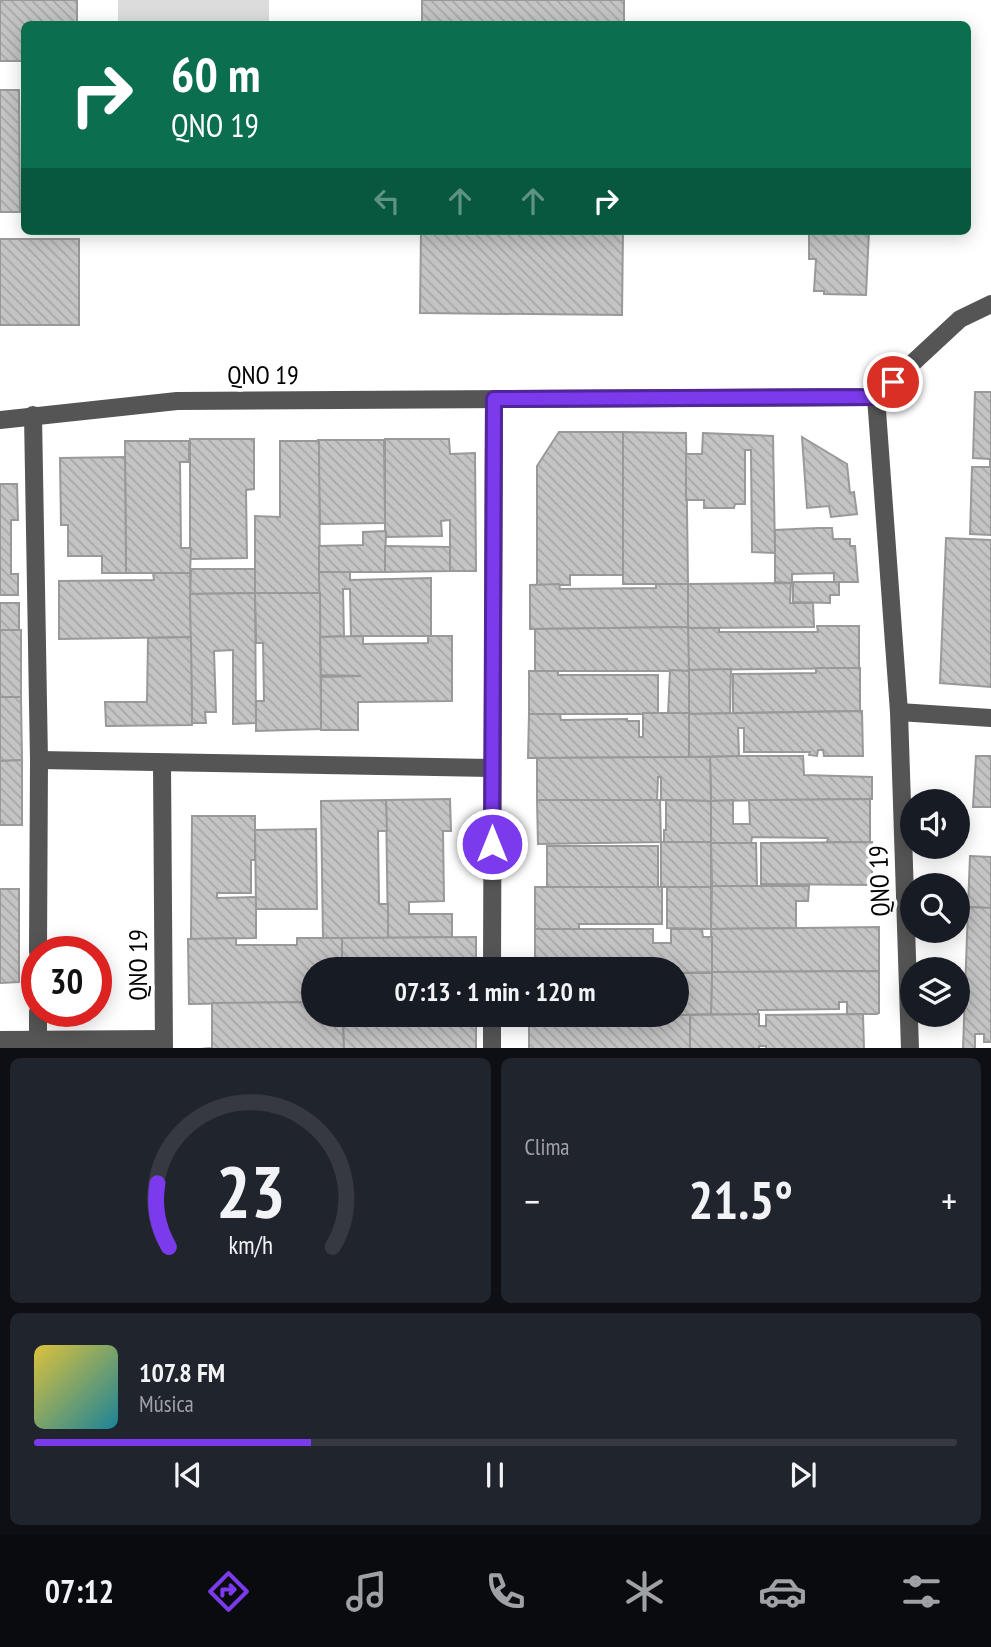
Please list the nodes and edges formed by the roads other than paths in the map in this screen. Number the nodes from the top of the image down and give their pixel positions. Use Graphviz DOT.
graph roads {
  1 [pos="991,304"];
  2 [pos="876,397"];
  3 [pos="494,399"];
  4 [pos="33,415"];
  5 [pos="0,420"];
  6 [pos="899,712"];
  7 [pos="991,718"];
  8 [pos="39,760"];
  9 [pos="162,764"];
  10 [pos="491,768"];
  11 [pos="38,936"];
  12 [pos="492,957"];
  13 [pos="38,1027"];
  14 [pos="492,1027"];
  15 [pos="38,1039"];
  16 [pos="0,1040"];
  17 [pos="163,1044"];
  18 [pos="492,1048"];
  19 [pos="910,1048"];
  1 -- 2 [label="street"];
  2 -- 3 [label="street, QNO 19"];
  2 -- 6 [label="street, QNO 19"];
  3 -- 4 [label="street, QNO 19"];
  3 -- 10 [label="street"];
  4 -- 5 [label="street, QNO 19"];
  4 -- 8 [label="street"];
  6 -- 7 [label="street"];
  6 -- 19 [label="street, QNO 19"];
  8 -- 9 [label="street"];
  8 -- 11 [label="street"];
  9 -- 10 [label="street"];
  9 -- 17 [label="street, QNO 19"];
  10 -- 12 [label="street"];
  13 -- 15 [label="street"];
  14 -- 18 [label="street"];
  15 -- 16 [label="street, QNO 19"];
  15 -- 17 [label="street, QNO 19"];
}
